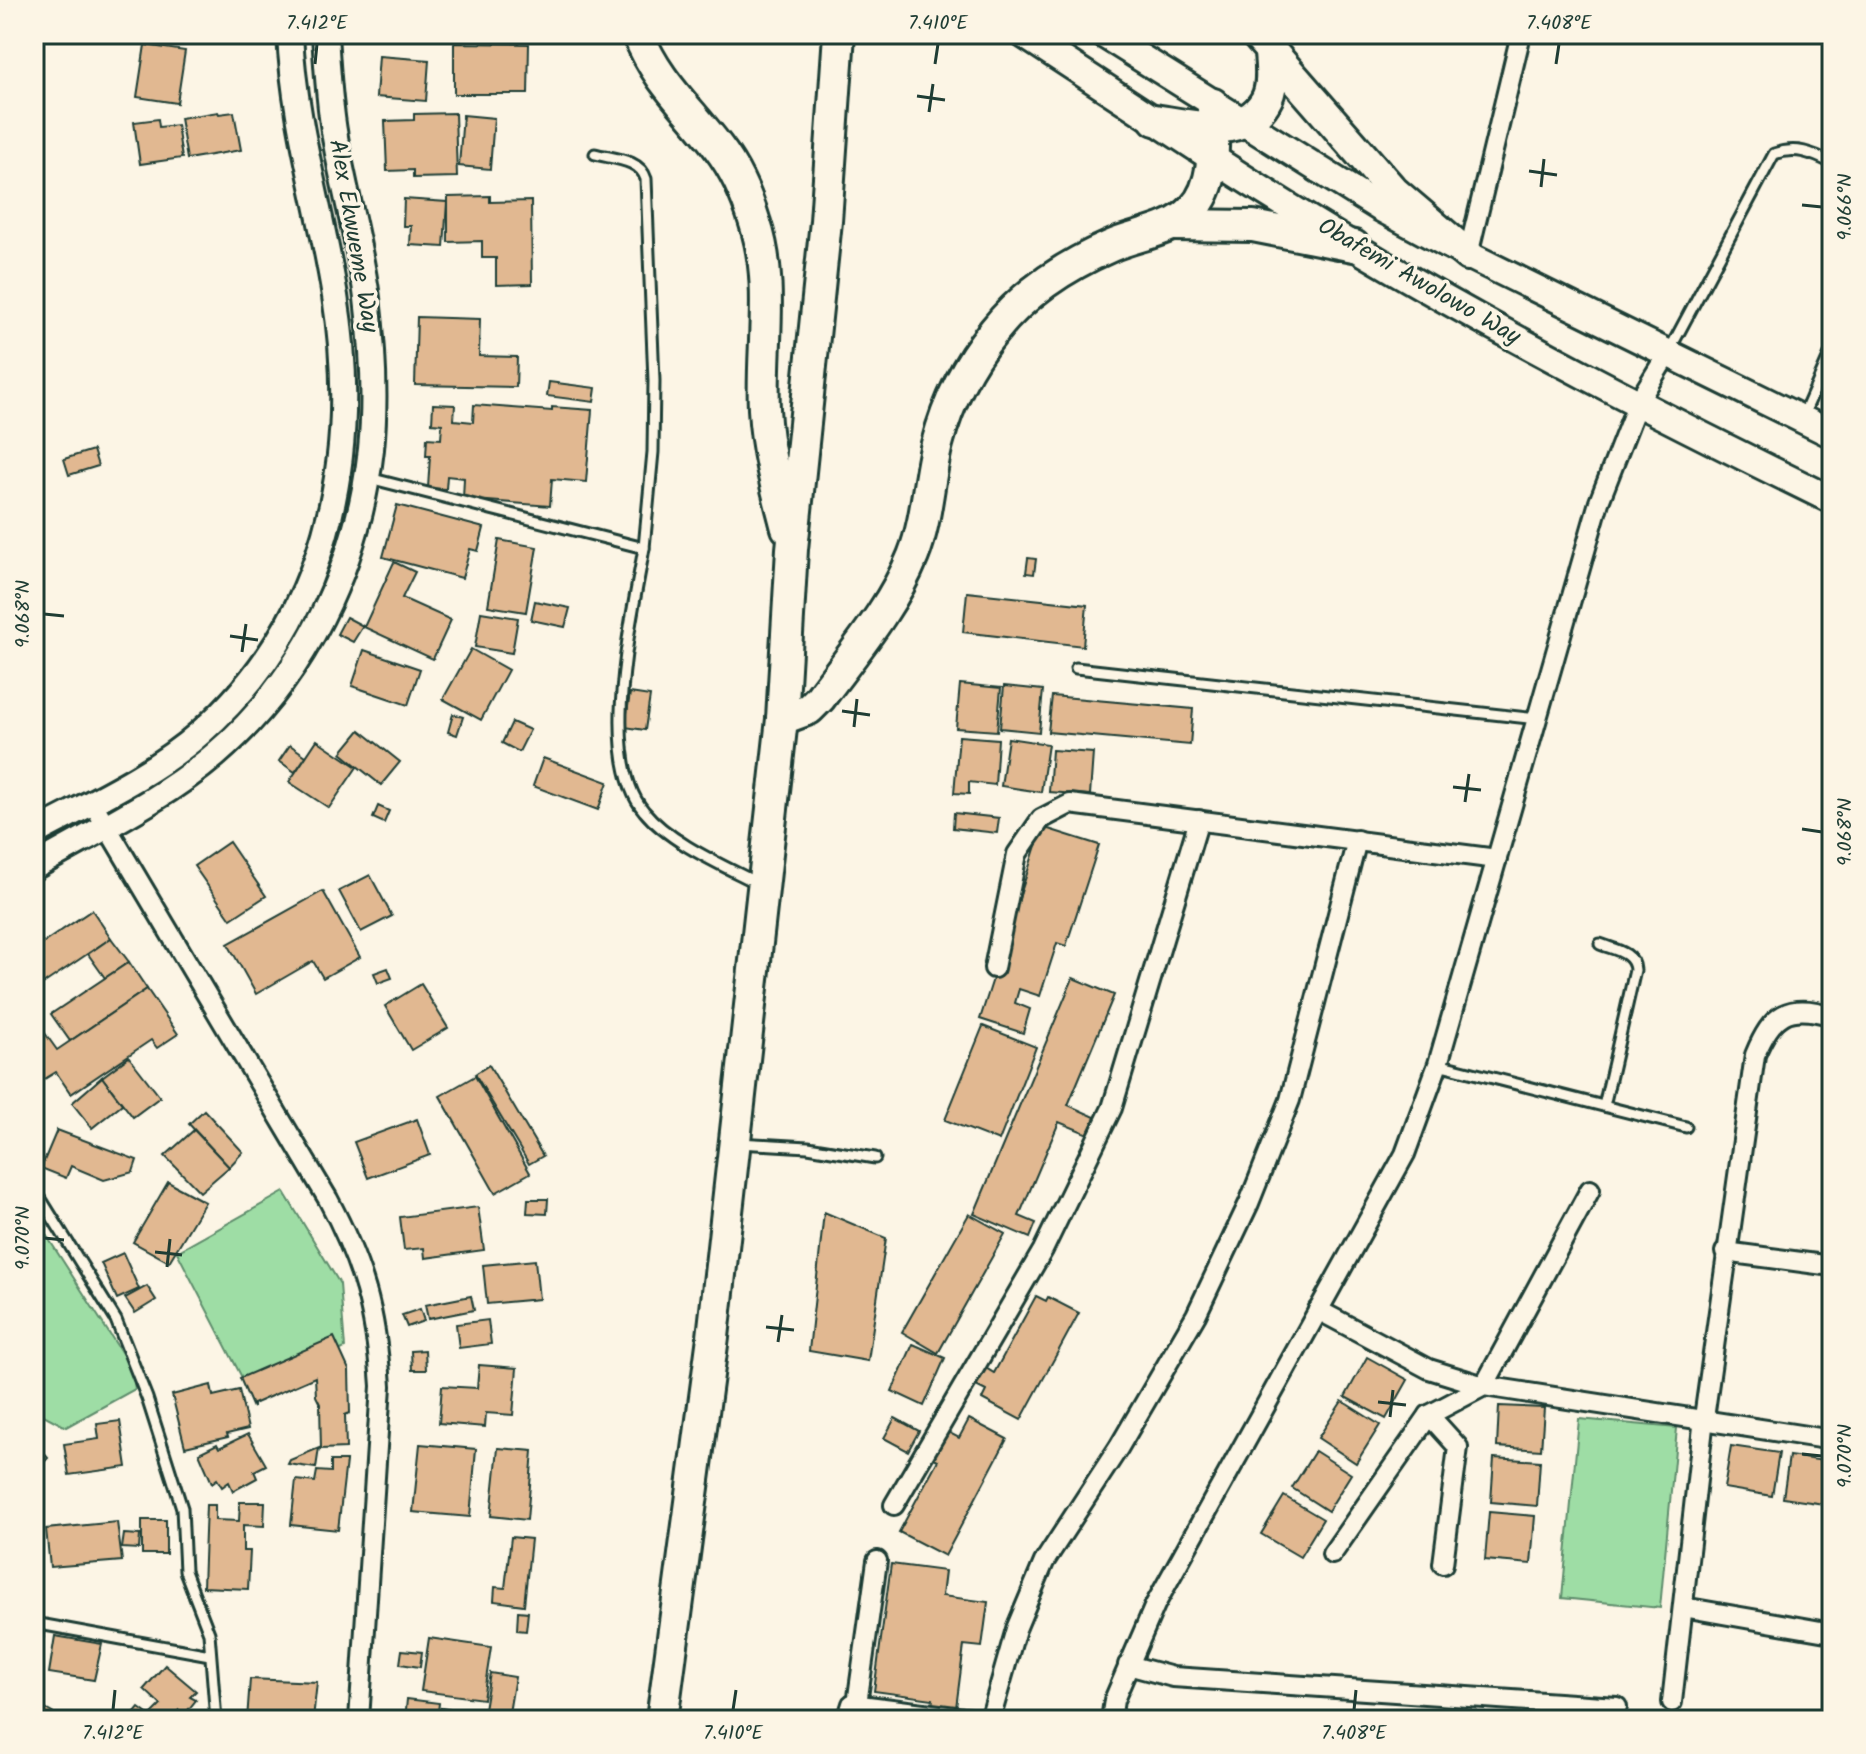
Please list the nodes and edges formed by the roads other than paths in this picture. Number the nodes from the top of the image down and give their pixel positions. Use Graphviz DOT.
graph roads {
  1 [pos="290,34"];
  2 [pos="325,34"];
  3 [pos="638,34"];
  4 [pos="839,34"];
  5 [pos="1023,34"];
  6 [pos="1103,34"];
  7 [pos="1521,34"];
  8 [pos="1263,43"];
  9 [pos="1155,120"];
  10 [pos="1243,123"];
  11 [pos="1213,130"];
  12 [pos="595,154"];
  13 [pos="1832,163"];
  14 [pos="1173,225"];
  15 [pos="1354,246"];
  16 [pos="1468,255"];
  17 [pos="1832,350"];
  18 [pos="1668,353"];
  19 [pos="1638,402"];
  20 [pos="1801,419"];
  21 [pos="1832,434"];
  22 [pos="366,477"];
  23 [pos="1832,500"];
  24 [pos="644,548"];
  25 [pos="792,549"];
  26 [pos="1076,668"];
  27 [pos="782,719"];
  28 [pos="1537,719"];
  29 [pos="92,802"];
  30 [pos="1199,820"];
  31 [pos="105,826"];
  32 [pos="34,833"];
  33 [pos="1357,840"];
  34 [pos="1497,859"];
  35 [pos="34,867"];
  36 [pos="764,886"];
  37 [pos="1600,944"];
  38 [pos="994,968"];
  39 [pos="1832,1016"];
  40 [pos="1438,1064"];
  41 [pos="1604,1106"];
  42 [pos="1686,1127"];
  43 [pos="735,1143"];
  44 [pos="875,1158"];
  45 [pos="34,1188"];
  46 [pos="1590,1190"];
  47 [pos="1725,1252"];
  48 [pos="1832,1266"];
  49 [pos="1318,1310"];
  50 [pos="1484,1386"];
  51 [pos="1429,1415"];
  52 [pos="1704,1418"];
  53 [pos="1832,1440"];
  54 [pos="894,1505"];
  55 [pos="1332,1554"];
  56 [pos="877,1561"];
  57 [pos="1443,1564"];
  58 [pos="1683,1607"];
  59 [pos="37,1624"];
  60 [pos="1832,1633"];
  61 [pos="34,1650"];
  62 [pos="210,1655"];
  63 [pos="1128,1665"];
  64 [pos="1672,1702"];
  65 [pos="1617,1707"];
  66 [pos="852,1712"];
  67 [pos="216,1720"];
  68 [pos="359,1720"];
  69 [pos="662,1720"];
  70 [pos="979,1720"];
  71 [pos="990,1720"];
  72 [pos="1111,1720"];
  1 -- 29 [label="street, Alex Ekwueme Way"];
  2 -- 22 [label="street, Alex Ekwueme Way"];
  3 -- 25 [label="main road"];
  4 -- 25 [label="main road"];
  5 -- 9 [label="main road"];
  6 -- 11 [label="main road, Obafemi Awolowo Way"];
  7 -- 16 [label="street"];
  8 -- 10 [label="main road"];
  8 -- 16 [label="main road"];
  9 -- 11 [label="main road"];
  10 -- 11 [label="main road"];
  10 -- 16 [label="main road, Obafemi Awolowo Way"];
  11 -- 14 [label="main road"];
  11 -- 15 [label="main road, Obafemi Awolowo Way"];
  12 -- 24 [label="lane"];
  13 -- 18 [label="lane"];
  14 -- 15 [label="main road"];
  14 -- 27 [label="main road"];
  15 -- 19 [label="main road, Obafemi Awolowo Way"];
  16 -- 18 [label="main road, Obafemi Awolowo Way"];
  17 -- 20 [label="lane"];
  18 -- 19 [label="street"];
  18 -- 20 [label="main road, Obafemi Awolowo Way"];
  19 -- 23 [label="main road, Obafemi Awolowo Way"];
  19 -- 28 [label="street"];
  20 -- 21 [label="main road, Obafemi Awolowo Way"];
  22 -- 24 [label="lane"];
  22 -- 31 [label="street, Alex Ekwueme Way"];
  24 -- 36 [label="lane"];
  25 -- 27 [label="main road"];
  26 -- 28 [label="lane"];
  27 -- 36 [label="main road"];
  28 -- 34 [label="street"];
  29 -- 31 [label="street"];
  29 -- 32 [label="street, Alex Ekwueme Way"];
  30 -- 33 [label="street"];
  30 -- 38 [label="street"];
  30 -- 54 [label="street"];
  31 -- 35 [label="street, Alex Ekwueme Way"];
  31 -- 68 [label="street"];
  33 -- 34 [label="street"];
  33 -- 71 [label="street"];
  34 -- 40 [label="street"];
  36 -- 43 [label="main road"];
  37 -- 41 [label="lane"];
  39 -- 47 [label="street"];
  40 -- 41 [label="lane"];
  40 -- 49 [label="street"];
  41 -- 42 [label="lane"];
  43 -- 44 [label="lane"];
  43 -- 69 [label="main road"];
  45 -- 62 [label="lane"];
  46 -- 50 [label="street"];
  47 -- 48 [label="street"];
  47 -- 52 [label="street"];
  49 -- 50 [label="street"];
  49 -- 63 [label="street"];
  50 -- 51 [label="street"];
  50 -- 52 [label="street"];
  51 -- 55 [label="street"];
  51 -- 57 [label="street"];
  52 -- 53 [label="street"];
  52 -- 58 [label="street"];
  56 -- 66 [label="street"];
  58 -- 60 [label="street"];
  58 -- 64 [label="street"];
  59 -- 61 [label="lane"];
  59 -- 62 [label="lane"];
  62 -- 67 [label="lane"];
  63 -- 65 [label="street"];
  63 -- 72 [label="street"];
  66 -- 70 [label="street"];
}
